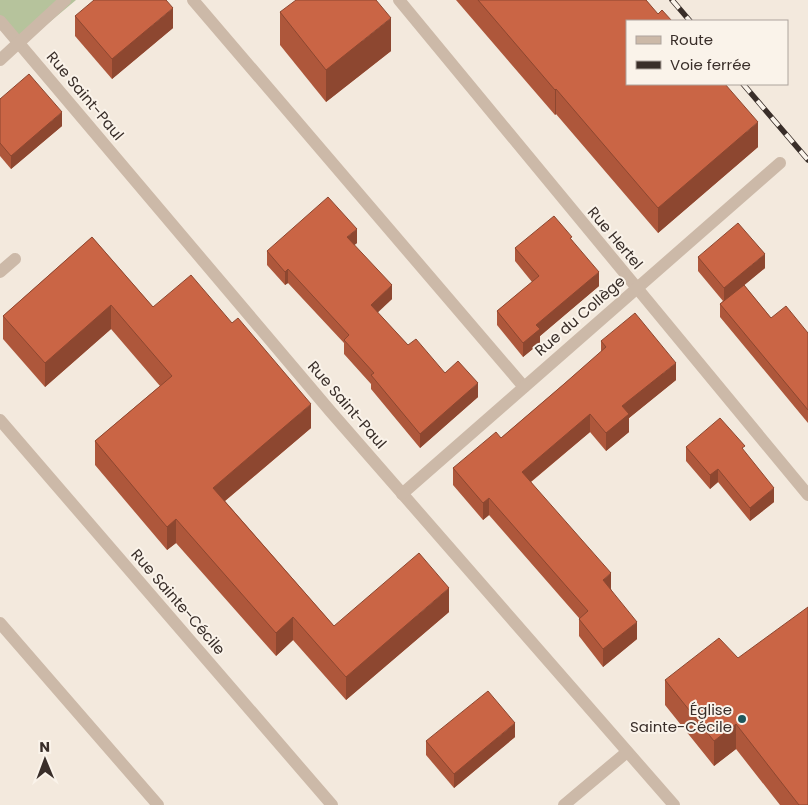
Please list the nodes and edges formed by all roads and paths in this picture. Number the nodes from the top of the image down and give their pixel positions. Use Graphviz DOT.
graph roads {
  1 [pos="64,0"];
  2 [pos="193,0"];
  3 [pos="398,0"];
  4 [pos="0,21"];
  5 [pos="18,43"];
  6 [pos="0,60"];
  7 [pos="780,163"];
  8 [pos="15,260"];
  9 [pos="0,272"];
  10 [pos="636,288"];
  11 [pos="524,387"];
  12 [pos="0,420"];
  13 [pos="402,494"];
  14 [pos="808,495"];
  15 [pos="0,623"];
  16 [pos="627,752"];
  17 [pos="158,805"];
  18 [pos="332,805"];
  19 [pos="564,805"];
  20 [pos="674,805"];
  1 -- 5 [label="street"];
  2 -- 11 [label="street"];
  3 -- 10 [label="street, Rue Hertel"];
  4 -- 5 [label="street, Rue Saint-Paul"];
  5 -- 6 [label="street"];
  5 -- 13 [label="street, Rue Saint-Paul"];
  7 -- 10 [label="street, Rue du Collège"];
  8 -- 9 [label="street"];
  10 -- 11 [label="street, Rue du Collège"];
  10 -- 14 [label="street, Rue Hertel"];
  11 -- 13 [label="street, Rue du Collège"];
  12 -- 18 [label="street, Rue Sainte-Cécile"];
  13 -- 16 [label="street, Rue Saint-Paul"];
  15 -- 17 [label="street"];
  16 -- 19 [label="street"];
  16 -- 20 [label="street, Rue Saint-Paul"];
}
